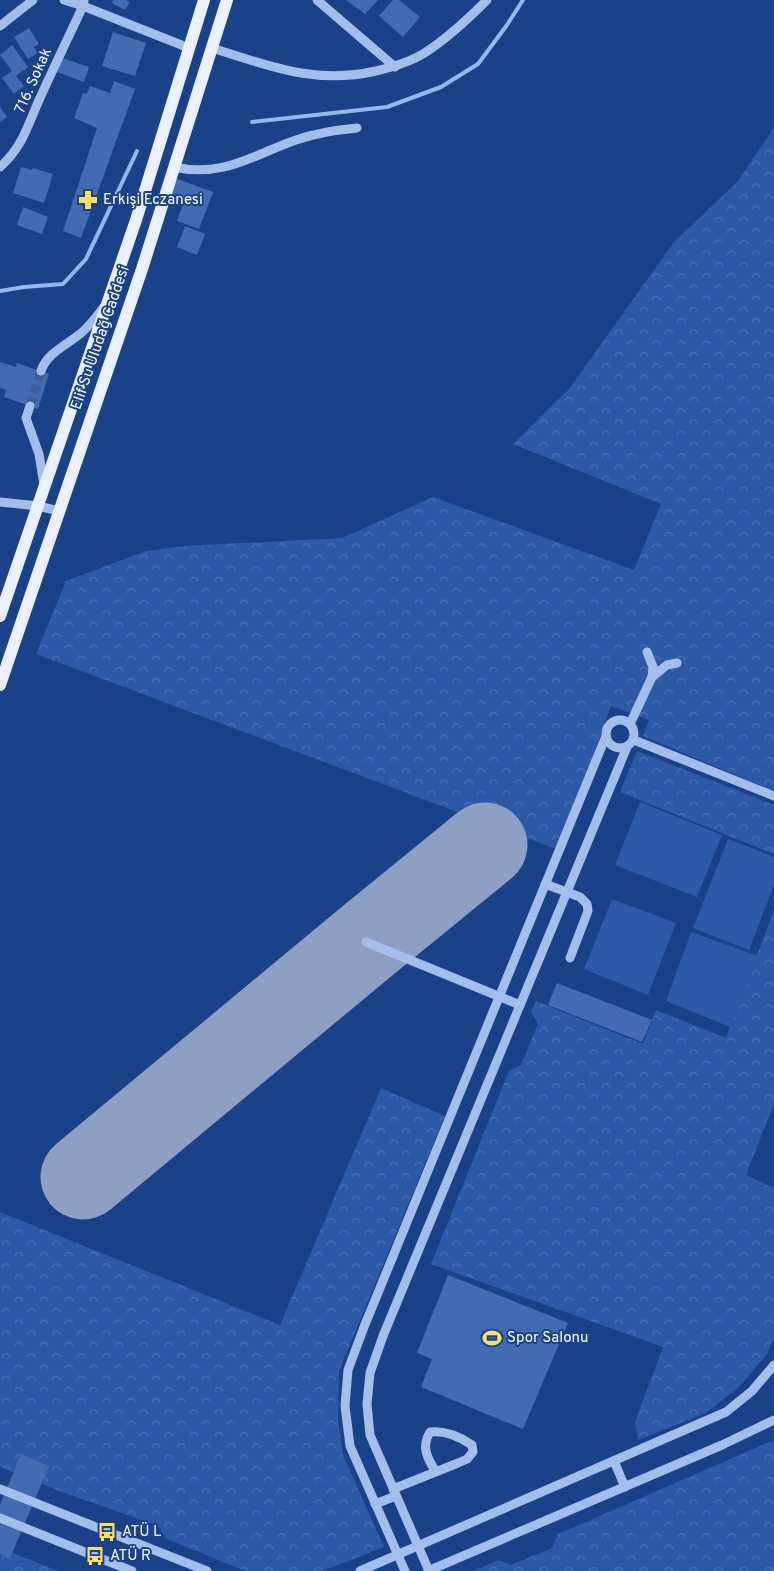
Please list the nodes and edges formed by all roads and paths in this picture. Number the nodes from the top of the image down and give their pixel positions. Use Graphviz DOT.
graph roads {
  1 [pos="33,0"];
  2 [pos="64,0"];
  3 [pos="204,0"];
  4 [pos="227,0"];
  5 [pos="316,0"];
  6 [pos="487,0"];
  7 [pos="83,3"];
  8 [pos="0,26"];
  9 [pos="188,48"];
  10 [pos="212,48"];
  11 [pos="395,67"];
  12 [pos="357,128"];
  13 [pos="174,167"];
  14 [pos="0,168"];
  15 [pos="108,301"];
  16 [pos="41,371"];
  17 [pos="30,406"];
  18 [pos="44,487"];
  19 [pos="0,502"];
  20 [pos="38,506"];
  21 [pos="59,511"];
  22 [pos="0,616"];
  23 [pos="648,652"];
  24 [pos="676,663"];
  25 [pos="652,676"];
  26 [pos="0,685"];
  27 [pos="630,724"];
  28 [pos="606,736"];
  29 [pos="634,740"];
  30 [pos="627,747"];
  31 [pos="774,796"];
  32 [pos="545,884"];
  33 [pos="566,893"];
  34 [pos="366,942"];
  35 [pos="570,958"];
  36 [pos="499,996"];
  37 [pos="520,1005"];
  38 [pos="774,1364"];
  39 [pos="774,1420"];
  40 [pos="614,1461"];
  41 [pos="436,1472"];
  42 [pos="625,1487"];
  43 [pos="0,1489"];
  44 [pos="394,1492"];
  45 [pos="375,1504"];
  46 [pos="0,1518"];
  47 [pos="418,1546"];
  48 [pos="397,1555"];
  49 [pos="191,1568"];
  50 [pos="132,1571"];
  51 [pos="208,1571"];
  52 [pos="360,1571"];
  53 [pos="405,1571"];
  54 [pos="429,1571"];
  1 -- 8 [label="street"];
  2 -- 7 [label="street"];
  3 -- 9 [label="main road, Elif Su Uludağ Caddesi"];
  4 -- 10 [label="main road, Elif Su Uludağ Caddesi"];
  5 -- 11 [label="street"];
  6 -- 11 [label="street"];
  7 -- 9 [label="street"];
  7 -- 14 [label="street, 716. Sokak"];
  9 -- 15 [label="main road, Elif Su Uludağ Caddesi"];
  10 -- 11 [label="street"];
  10 -- 13 [label="main road, Elif Su Uludağ Caddesi"];
  12 -- 13 [label="street"];
  13 -- 21 [label="main road, Elif Su Uludağ Caddesi"];
  15 -- 16 [label="street"];
  15 -- 18 [label="main road, Elif Su Uludağ Caddesi"];
  17 -- 18 [label="street"];
  18 -- 20 [label="main road, Elif Su Uludağ Caddesi"];
  19 -- 20 [label="street"];
  20 -- 21 [label="street"];
  20 -- 22 [label="main road, Elif Su Uludağ Caddesi"];
  21 -- 26 [label="main road, Elif Su Uludağ Caddesi"];
  23 -- 25 [label="street"];
  24 -- 25 [label="street"];
  25 -- 27 [label="street"];
  27 -- 28 [label="street"];
  27 -- 29 [label="street"];
  28 -- 30 [label="street"];
  28 -- 32 [label="street"];
  29 -- 30 [label="street"];
  29 -- 31 [label="street"];
  30 -- 33 [label="street"];
  32 -- 33 [label="street"];
  32 -- 36 [label="street"];
  33 -- 35 [label="street"];
  33 -- 37 [label="street"];
  34 -- 36 [label="street"];
  36 -- 37 [label="street"];
  36 -- 45 [label="street"];
  37 -- 44 [label="street"];
  38 -- 40 [label="street"];
  39 -- 42 [label="street"];
  40 -- 42 [label="street"];
  40 -- 47 [label="street"];
  41 -- 41 [label="street"];
  41 -- 44 [label="street"];
  42 -- 54 [label="street"];
  43 -- 49 [label="street"];
  44 -- 45 [label="street"];
  44 -- 47 [label="street"];
  45 -- 48 [label="street"];
  46 -- 50 [label="street"];
  47 -- 48 [label="street"];
  47 -- 54 [label="street"];
  48 -- 52 [label="street"];
  48 -- 53 [label="street"];
  49 -- 51 [label="street"];
}
